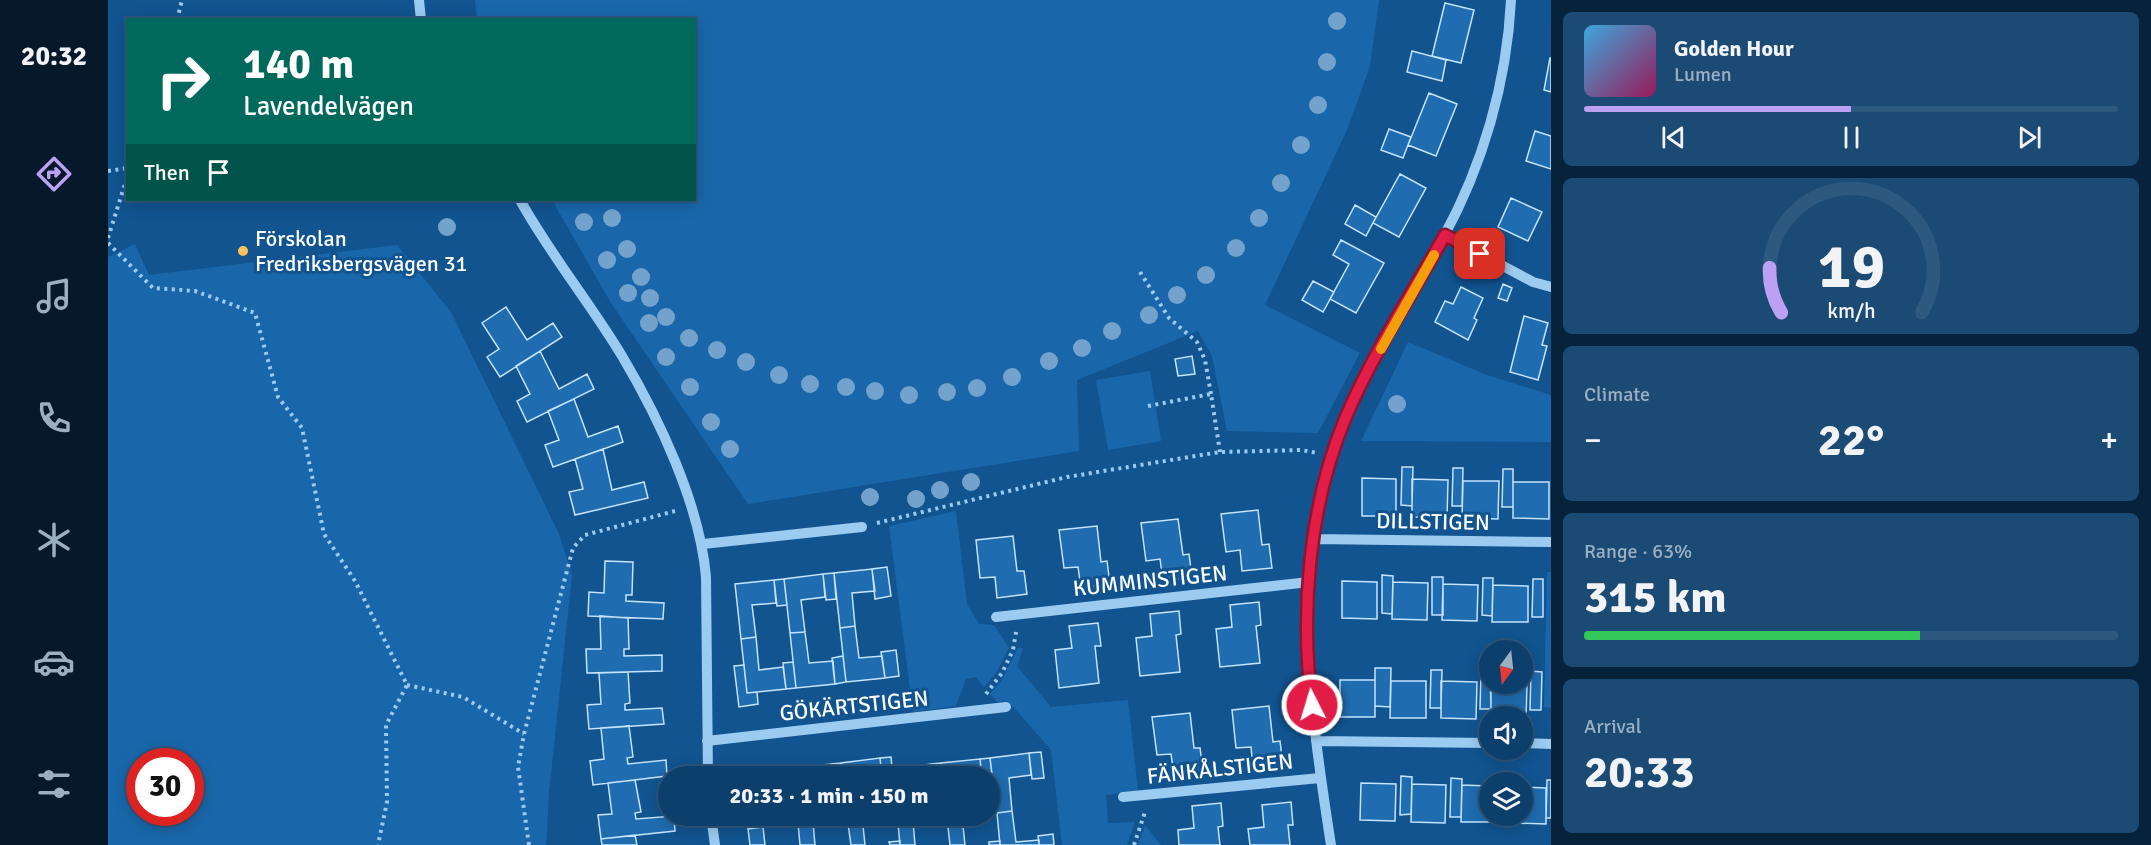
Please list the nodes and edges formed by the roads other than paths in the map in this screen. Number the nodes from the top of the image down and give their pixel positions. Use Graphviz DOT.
graph roads {
  1 [pos="419,0"];
  2 [pos="1511,0"];
  3 [pos="421,18"];
  4 [pos="521,201"];
  5 [pos="1445,235"];
  6 [pos="1551,287"];
  7 [pos="862,527"];
  8 [pos="1314,539"];
  9 [pos="1551,542"];
  10 [pos="703,544"];
  11 [pos="1309,582"];
  12 [pos="996,617"];
  13 [pos="1006,707"];
  14 [pos="707,741"];
  15 [pos="1316,741"];
  16 [pos="1479,743"];
  17 [pos="1533,743"];
  18 [pos="1551,744"];
  19 [pos="708,766"];
  20 [pos="1320,778"];
  21 [pos="1123,797"];
  22 [pos="712,826"];
  23 [pos="715,845"];
  24 [pos="1331,845"];
  1 -- 3 [label="street"];
  2 -- 5 [label="street"];
  4 -- 10 [label="street"];
  5 -- 6 [label="street"];
  5 -- 8 [label="street"];
  7 -- 10 [label="street"];
  8 -- 9 [label="street, DILLSTIGEN"];
  8 -- 11 [label="street"];
  10 -- 14 [label="street"];
  11 -- 12 [label="street, KUMMINSTIGEN"];
  11 -- 15 [label="street"];
  13 -- 14 [label="street, GÖKÄRTSTIGEN"];
  14 -- 19 [label="street"];
  15 -- 16 [label="street"];
  15 -- 20 [label="street"];
  17 -- 18 [label="street"];
  20 -- 21 [label="street, FÄNKÅLSTIGEN"];
  20 -- 24 [label="street"];
  22 -- 23 [label="street"];
}
